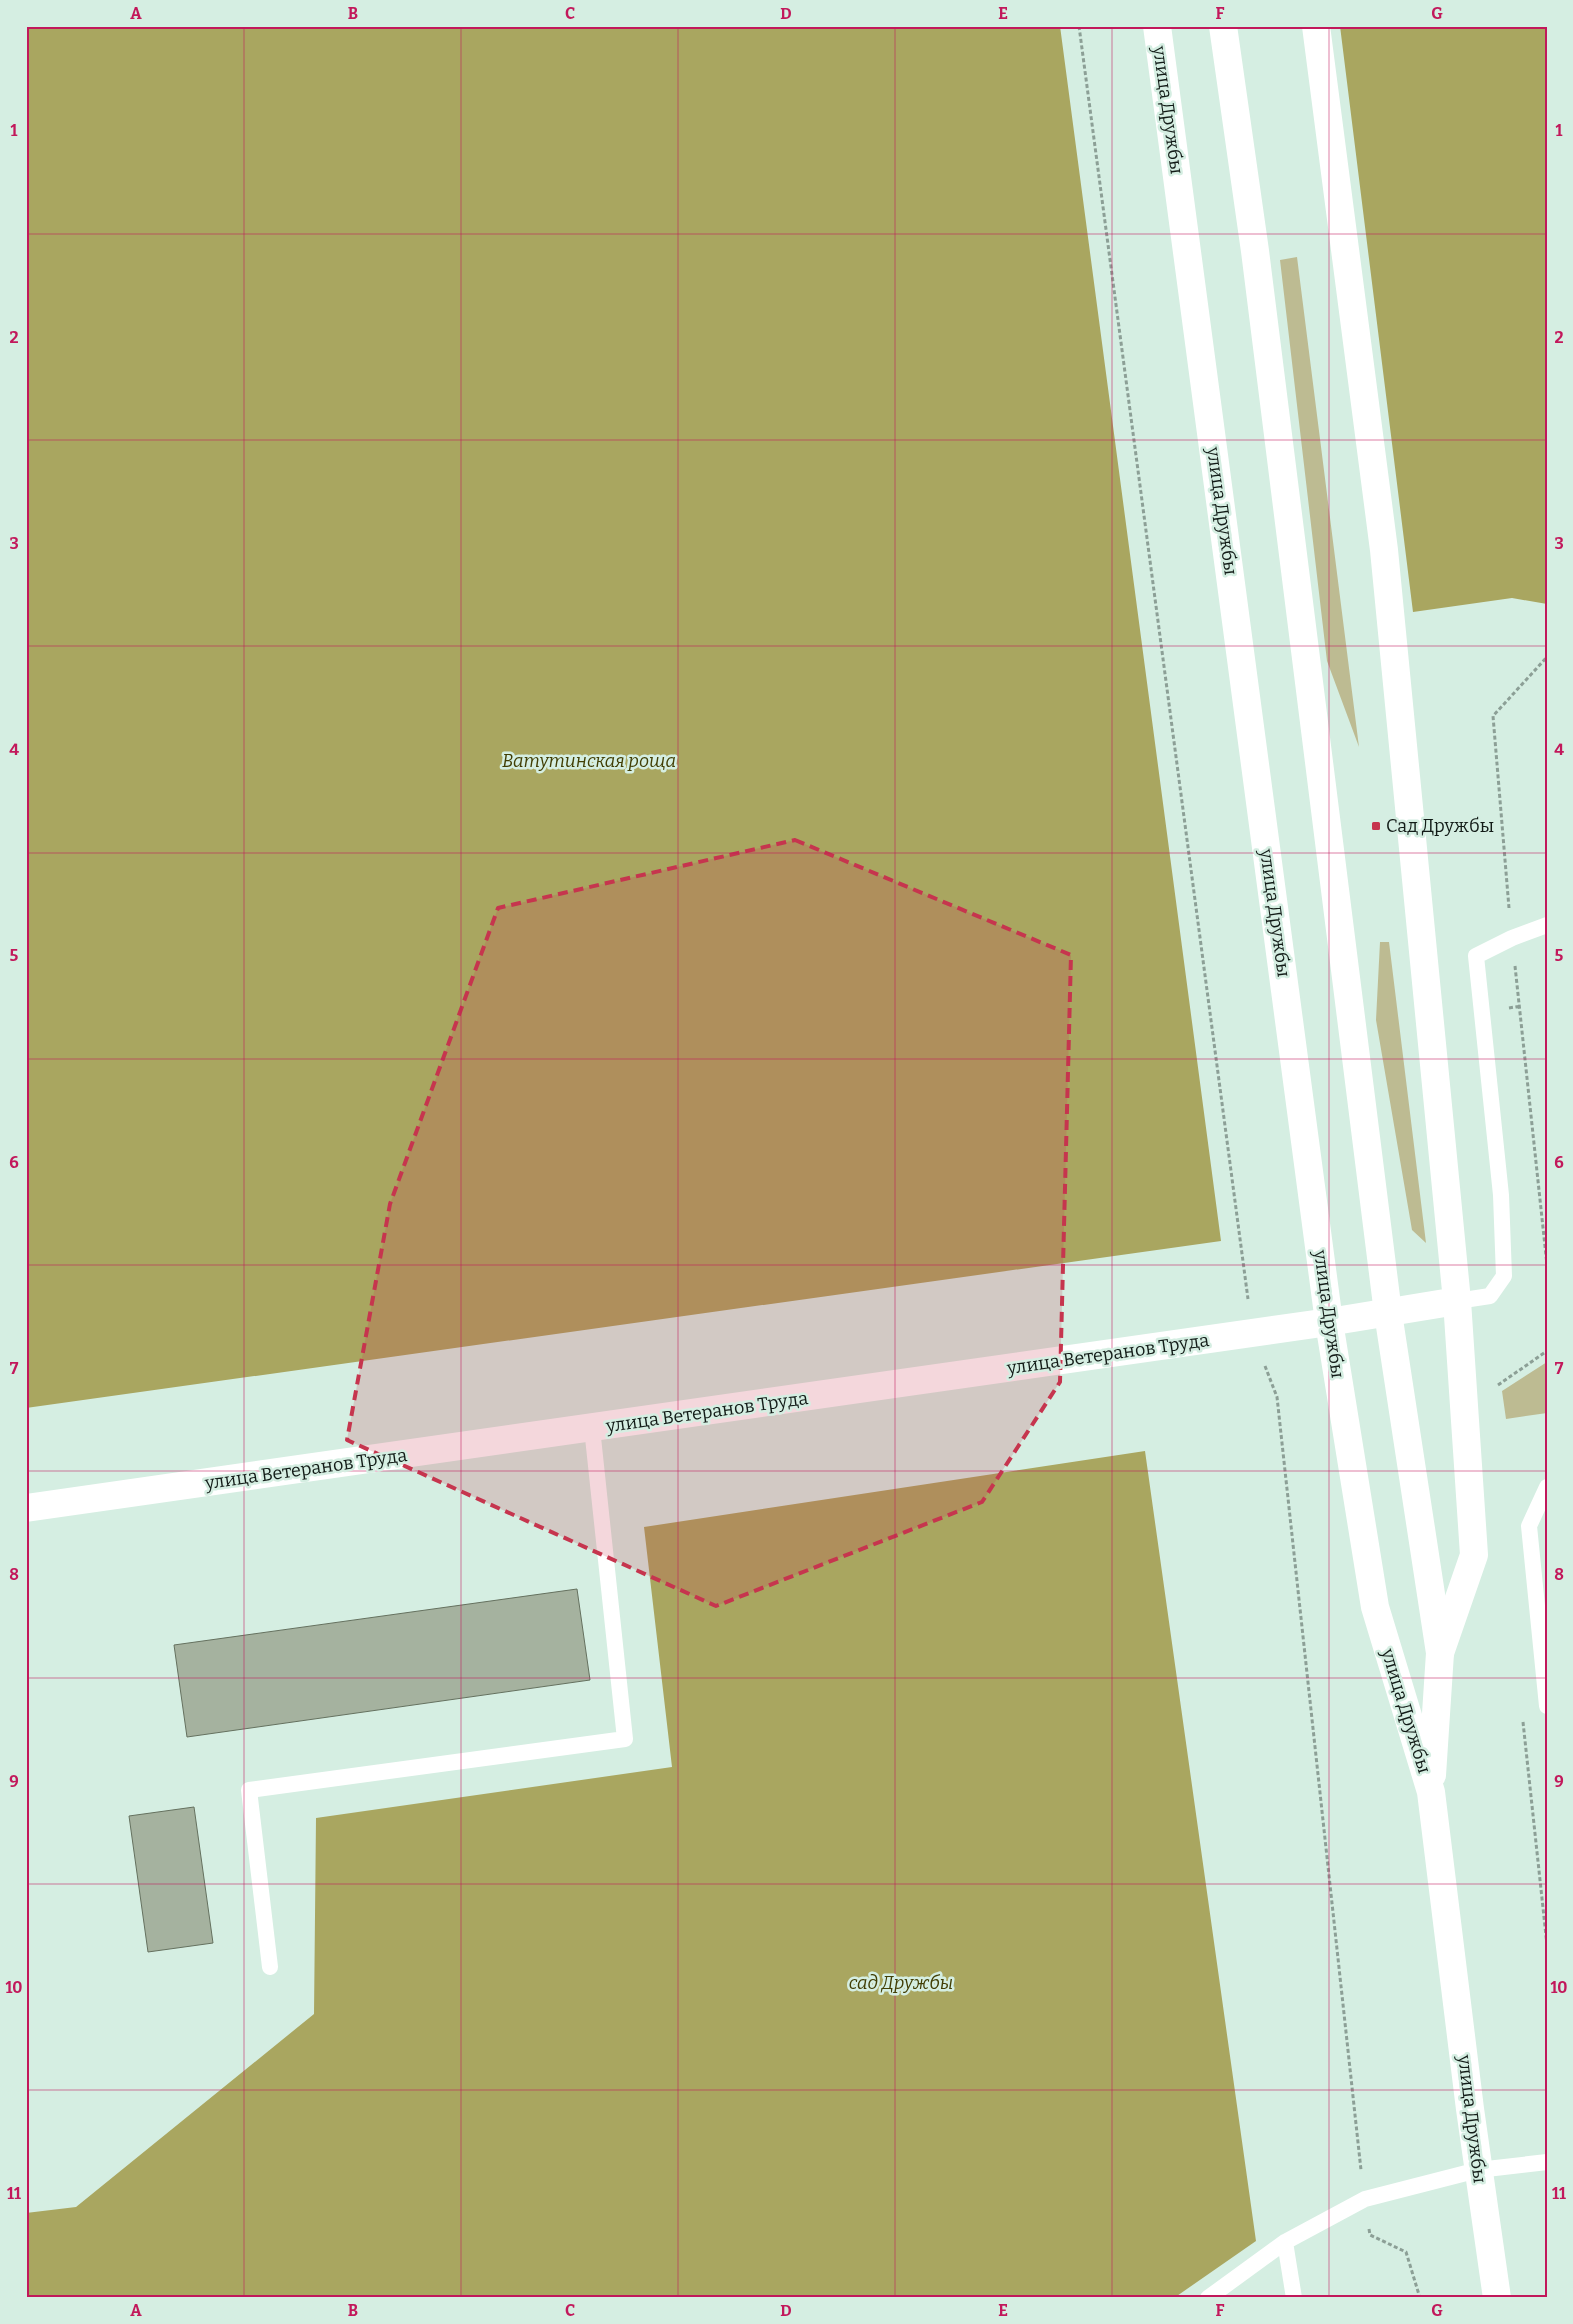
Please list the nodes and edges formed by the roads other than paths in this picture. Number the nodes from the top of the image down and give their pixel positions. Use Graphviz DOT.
graph roads {
  1 [pos="1157,26"];
  2 [pos="1223,26"];
  3 [pos="1316,26"];
  4 [pos="1547,925"];
  5 [pos="1457,1301"];
  6 [pos="1388,1313"];
  7 [pos="1329,1322"];
  8 [pos="592,1428"];
  9 [pos="1547,1487"];
  10 [pos="26,1508"];
  11 [pos="1440,1653"];
  12 [pos="1547,1706"];
  13 [pos="1431,1792"];
  14 [pos="270,1967"];
  15 [pos="1547,2162"];
  16 [pos="1478,2170"];
  17 [pos="1286,2242"];
  18 [pos="1208,2298"];
  19 [pos="1294,2298"];
  20 [pos="1497,2298"];
  1 -- 7 [label="main road, улица Дружбы"];
  2 -- 6 [label="main road, улица Дружбы"];
  3 -- 5 [label="main road"];
  4 -- 5 [label="lane"];
  5 -- 6 [label="main road, улица Ветеранов Труда"];
  5 -- 11 [label="main road"];
  6 -- 7 [label="main road, улица Ветеранов Труда"];
  6 -- 11 [label="main road, улица Дружбы"];
  7 -- 8 [label="main road, улица Ветеранов Труда"];
  7 -- 13 [label="main road, улица Дружбы"];
  8 -- 10 [label="main road, улица Ветеранов Труда"];
  8 -- 14 [label="lane"];
  9 -- 12 [label="lane"];
  11 -- 13 [label="main road, улица Дружбы"];
  13 -- 16 [label="main road, улица Дружбы"];
  15 -- 16 [label="lane"];
  16 -- 17 [label="lane"];
  16 -- 20 [label="main road, улица Дружбы"];
  17 -- 18 [label="lane"];
  17 -- 19 [label="lane"];
}
